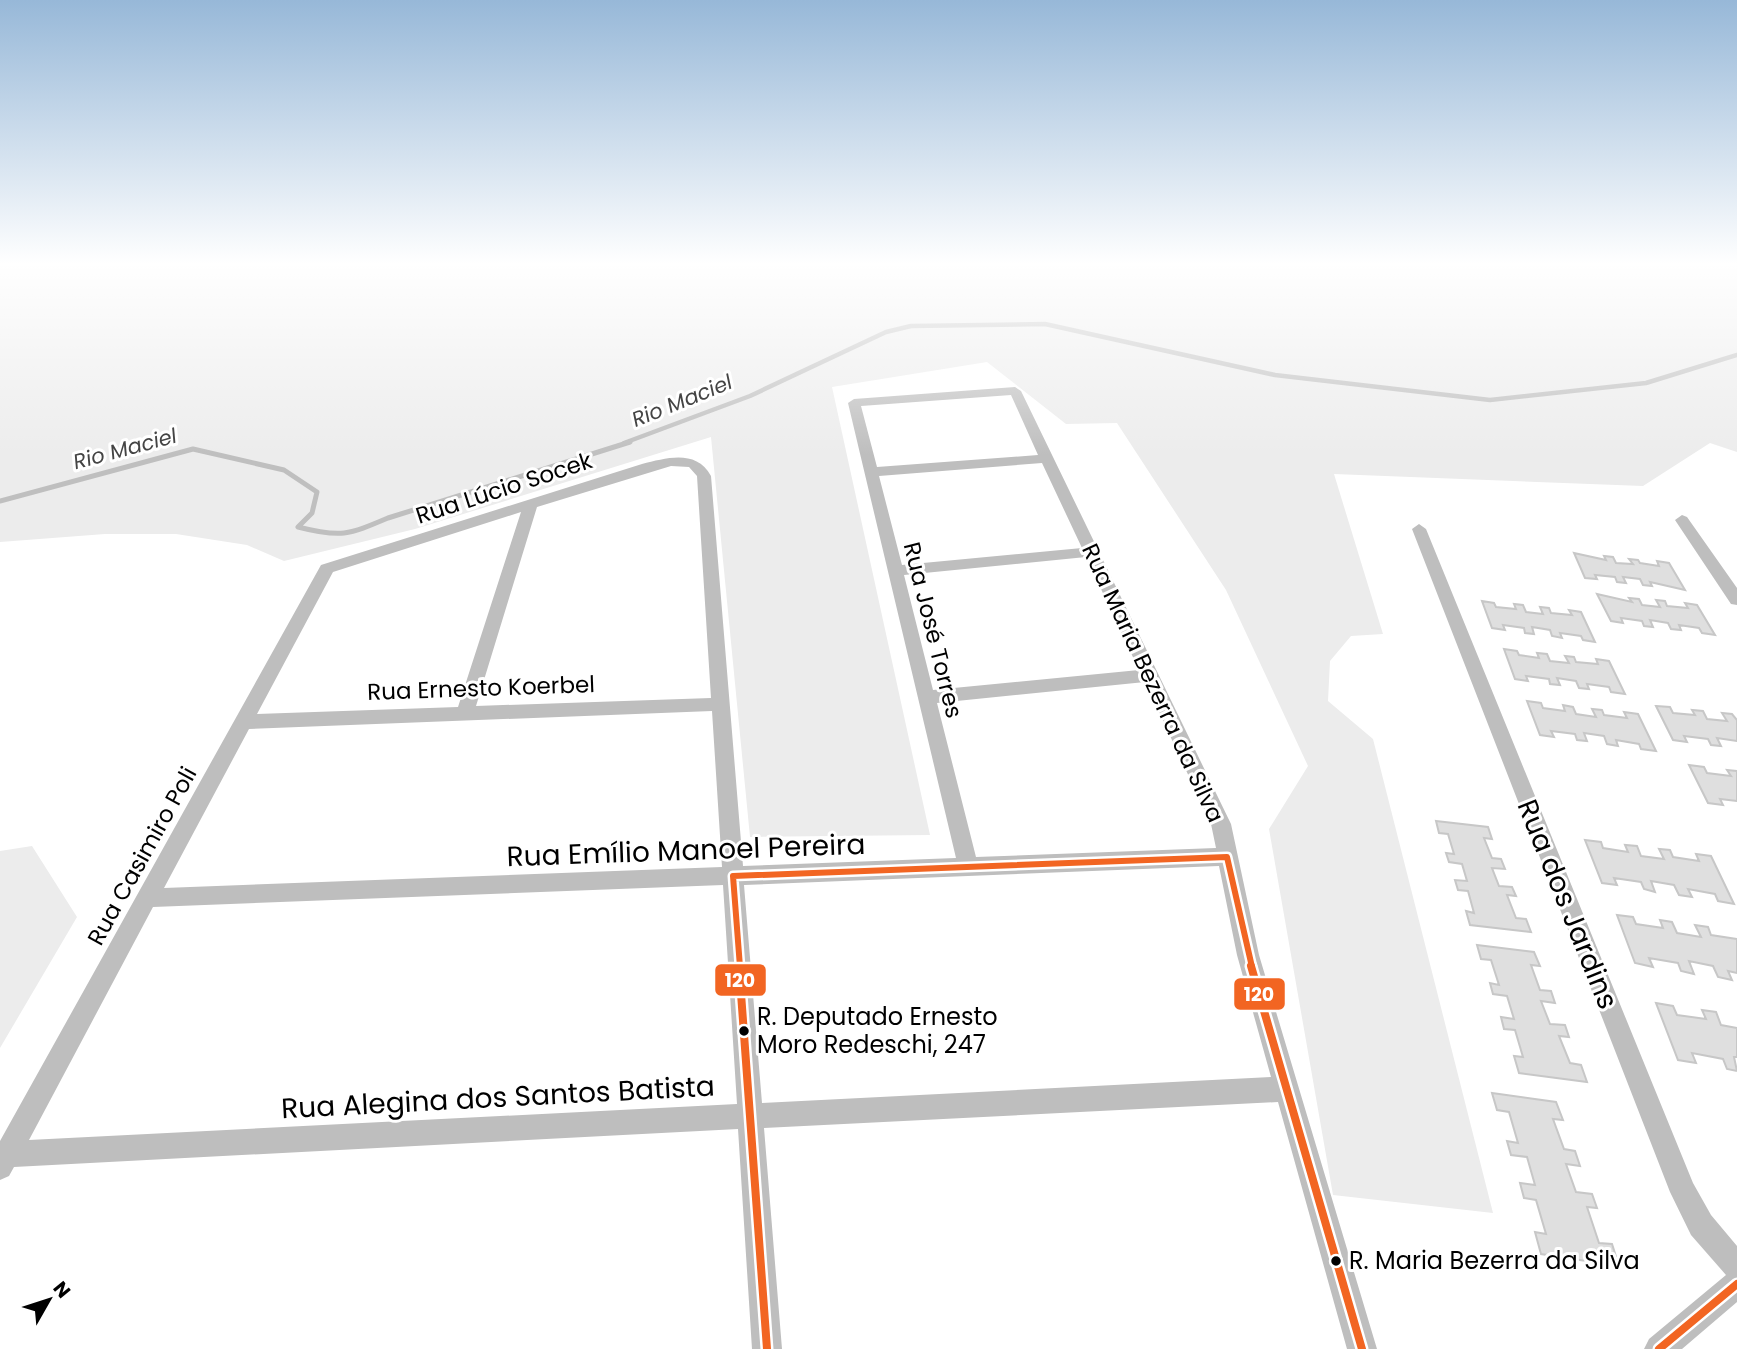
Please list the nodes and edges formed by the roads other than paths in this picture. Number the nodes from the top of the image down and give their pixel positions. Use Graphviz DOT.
graph roads {
  1 [pos="854,403"];
  2 [pos="1047,458"];
  3 [pos="871,472"];
  4 [pos="531,504"];
  5 [pos="1682,520"];
  6 [pos="1419,529"];
  7 [pos="1092,552"];
  8 [pos="327,569"];
  9 [pos="895,571"];
  10 [pos="1737,600"];
  11 [pos="1150,675"];
  12 [pos="926,698"];
  13 [pos="720,704"];
  14 [pos="465,713"];
  15 [pos="243,722"];
  16 [pos="1227,858"];
  17 [pos="968,867"];
  18 [pos="733,876"];
  19 [pos="147,898"];
  20 [pos="1286,1088"];
  21 [pos="750,1115"];
  22 [pos="4,1160"];
  23 [pos="1737,1267"];
  24 [pos="1737,1284"];
  25 [pos="767,1349"];
  26 [pos="1362,1349"];
  27 [pos="1659,1349"];
  1 -- 2 [label="street, Rua Maria Bezerra da Silva"];
  1 -- 3 [label="street, Rua José Torres"];
  2 -- 3 [label="street"];
  2 -- 7 [label="street, Rua Maria Bezerra da Silva"];
  3 -- 9 [label="street, Rua José Torres"];
  4 -- 8 [label="street, Rua Lúcio Socek"];
  4 -- 13 [label="street, Rua Lúcio Socek"];
  4 -- 14 [label="street"];
  5 -- 10 [label="street"];
  6 -- 23 [label="street, Rua dos Jardins"];
  7 -- 9 [label="street"];
  7 -- 11 [label="street, Rua Maria Bezerra da Silva"];
  8 -- 15 [label="street, Rua Casimiro Poli"];
  9 -- 12 [label="street, Rua José Torres"];
  11 -- 12 [label="street"];
  11 -- 16 [label="street, Rua Maria Bezerra da Silva"];
  12 -- 17 [label="street, Rua José Torres"];
  13 -- 14 [label="street, Rua Ernesto Koerbel"];
  13 -- 18 [label="street"];
  14 -- 15 [label="street, Rua Ernesto Koerbel"];
  15 -- 19 [label="street, Rua Casimiro Poli"];
  16 -- 17 [label="street, Rua Emílio Manoel Pereira"];
  16 -- 20 [label="street, Rua Maria Bezerra da Silva"];
  17 -- 18 [label="street, Rua Emílio Manoel Pereira"];
  18 -- 19 [label="street, Rua Emílio Manoel Pereira"];
  18 -- 21 [label="street"];
  19 -- 22 [label="street, Rua Casimiro Poli"];
  20 -- 21 [label="street, Rua Alegina dos Santos Batista"];
  20 -- 26 [label="street, Rua Maria Bezerra da Silva"];
  21 -- 22 [label="street, Rua Alegina dos Santos Batista"];
  21 -- 25 [label="street"];
  24 -- 27 [label="street"];
}
